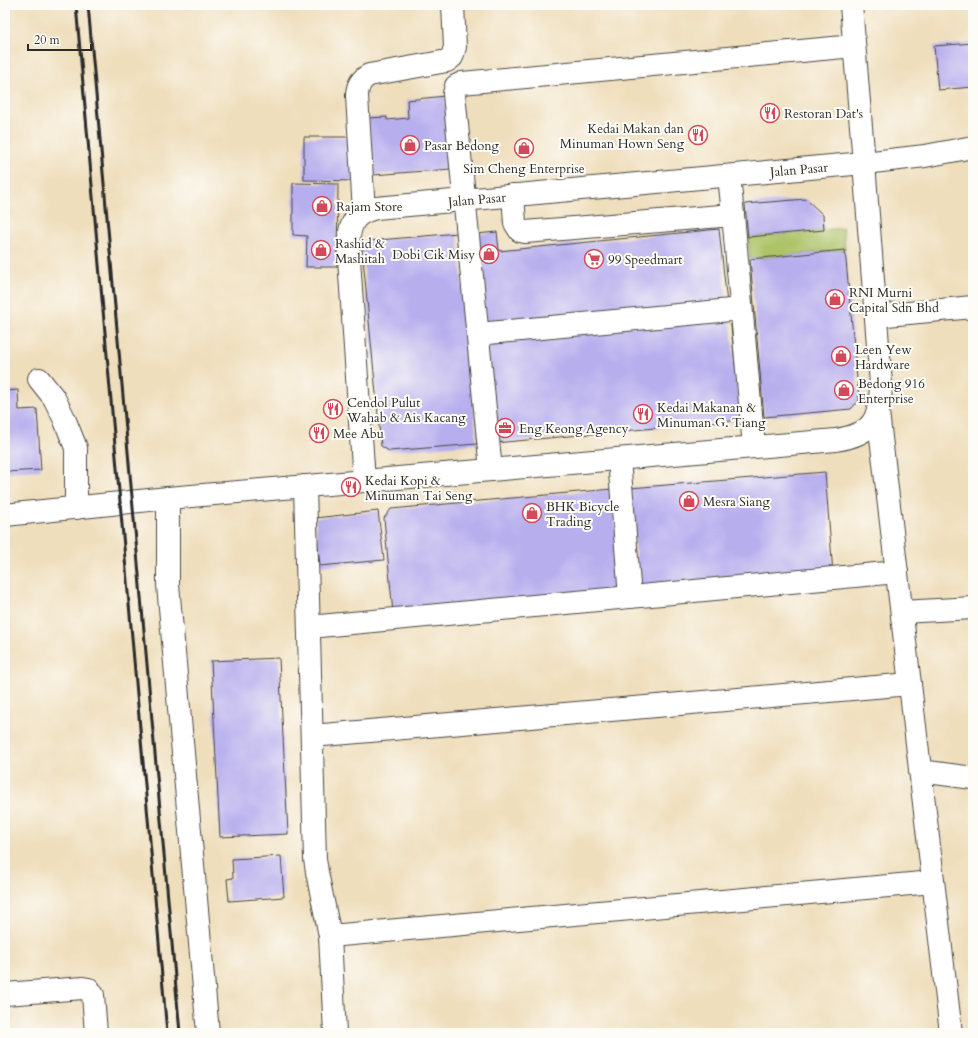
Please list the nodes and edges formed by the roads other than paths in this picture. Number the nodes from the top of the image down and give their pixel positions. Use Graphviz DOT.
graph roads {
  1 [pos="453,5"];
  2 [pos="851,5"];
  3 [pos="854,46"];
  4 [pos="973,147"];
  5 [pos="864,163"];
  6 [pos="729,176"];
  7 [pos="513,195"];
  8 [pos="464,200"];
  9 [pos="364,212"];
  10 [pos="733,215"];
  11 [pos="973,307"];
  12 [pos="741,309"];
  13 [pos="876,316"];
  14 [pos="478,334"];
  15 [pos="39,379"];
  16 [pos="878,412"];
  17 [pos="754,447"];
  18 [pos="619,459"];
  19 [pos="491,470"];
  20 [pos="364,481"];
  21 [pos="305,486"];
  22 [pos="168,498"];
  23 [pos="76,508"];
  24 [pos="5,515"];
  25 [pos="897,572"];
  26 [pos="630,597"];
  27 [pos="973,608"];
  28 [pos="902,612"];
  29 [pos="309,627"];
  30 [pos="910,684"];
  31 [pos="312,736"];
  32 [pos="920,771"];
  33 [pos="973,778"];
  34 [pos="933,882"];
  35 [pos="330,936"];
  36 [pos="5,994"];
  37 [pos="96,1033"];
  38 [pos="208,1033"];
  39 [pos="335,1033"];
  40 [pos="951,1033"];
  1 -- 9 [label="street"];
  2 -- 3 [label="street"];
  3 -- 5 [label="street"];
  3 -- 8 [label="street"];
  4 -- 5 [label="street, Jalan Pasar"];
  5 -- 6 [label="street, Jalan Pasar"];
  5 -- 13 [label="street"];
  6 -- 7 [label="street, Jalan Pasar"];
  6 -- 10 [label="street"];
  7 -- 8 [label="street, Jalan Pasar"];
  7 -- 10 [label="street"];
  8 -- 9 [label="street, Jalan Pasar"];
  8 -- 14 [label="street"];
  9 -- 20 [label="street"];
  10 -- 12 [label="street"];
  11 -- 13 [label="street"];
  12 -- 14 [label="street"];
  12 -- 17 [label="street"];
  13 -- 16 [label="street"];
  14 -- 19 [label="street"];
  15 -- 23 [label="street"];
  16 -- 17 [label="street"];
  16 -- 25 [label="street"];
  17 -- 18 [label="street"];
  18 -- 19 [label="street"];
  18 -- 26 [label="street"];
  19 -- 20 [label="street"];
  20 -- 21 [label="street"];
  21 -- 22 [label="street"];
  21 -- 29 [label="street"];
  22 -- 23 [label="street"];
  22 -- 38 [label="street"];
  23 -- 24 [label="street"];
  25 -- 26 [label="street"];
  25 -- 28 [label="street"];
  26 -- 29 [label="street"];
  27 -- 28 [label="street"];
  28 -- 30 [label="street"];
  29 -- 31 [label="street"];
  30 -- 31 [label="street"];
  30 -- 32 [label="street"];
  31 -- 35 [label="street"];
  32 -- 33 [label="street"];
  32 -- 34 [label="street"];
  34 -- 35 [label="street"];
  34 -- 40 [label="street"];
  35 -- 39 [label="street"];
  36 -- 37 [label="street"];
}
